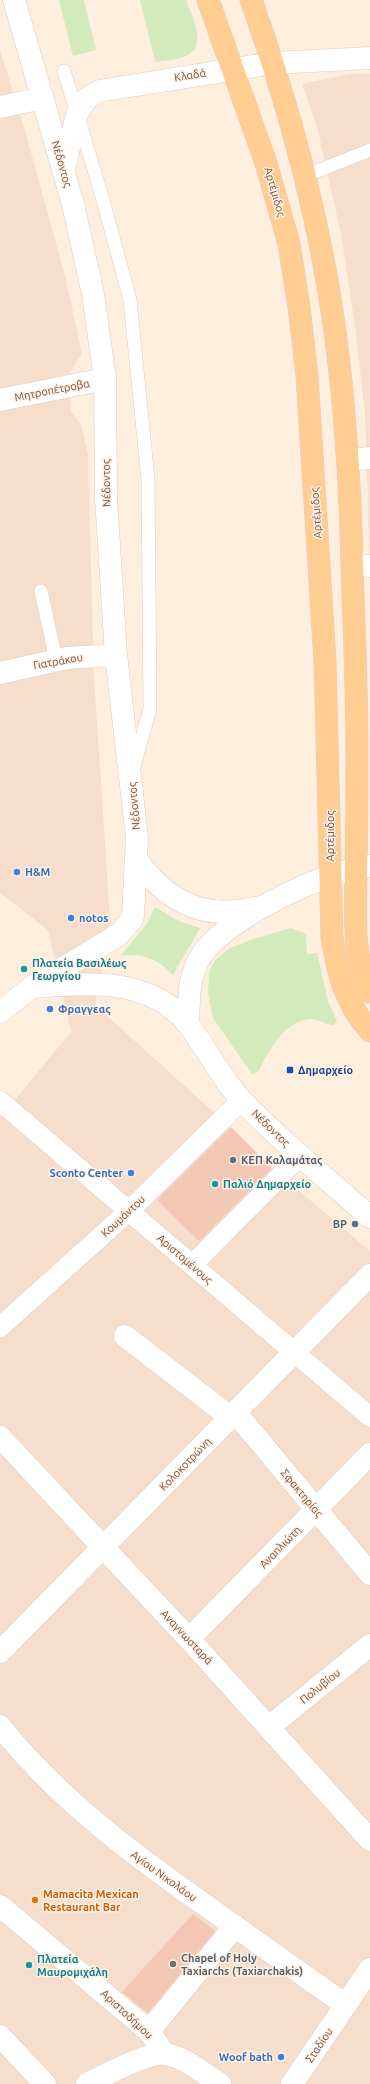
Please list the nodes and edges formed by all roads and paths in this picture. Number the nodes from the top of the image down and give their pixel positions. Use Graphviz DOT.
graph roads {
  1 [pos="14,0"];
  2 [pos="208,0"];
  3 [pos="251,0"];
  4 [pos="370,58"];
  5 [pos="273,63"];
  6 [pos="232,68"];
  7 [pos="64,71"];
  8 [pos="43,98"];
  9 [pos="0,107"];
  10 [pos="78,114"];
  11 [pos="370,150"];
  12 [pos="64,169"];
  13 [pos="305,176"];
  14 [pos="105,379"];
  15 [pos="0,400"];
  16 [pos="370,458"];
  17 [pos="348,460"];
  18 [pos="361,565"];
  19 [pos="41,590"];
  20 [pos="116,655"];
  21 [pos="56,660"];
  22 [pos="0,673"];
  23 [pos="364,741"];
  24 [pos="131,776"];
  25 [pos="137,860"];
  26 [pos="363,867"];
  27 [pos="330,876"];
  28 [pos="263,905"];
  29 [pos="32,987"];
  30 [pos="370,992"];
  31 [pos="0,1012"];
  32 [pos="188,1024"];
  33 [pos="370,1031"];
  34 [pos="242,1100"];
  35 [pos="0,1101"];
  36 [pos="300,1156"];
  37 [pos="129,1211"];
  38 [pos="370,1217"];
  39 [pos="192,1266"];
  40 [pos="370,1275"];
  41 [pos="0,1327"];
  42 [pos="125,1336"];
  43 [pos="294,1353"];
  44 [pos="233,1415"];
  45 [pos="370,1417"];
  46 [pos="0,1437"];
  47 [pos="370,1454"];
  48 [pos="316,1510"];
  49 [pos="102,1548"];
  50 [pos="370,1574"];
  51 [pos="189,1640"];
  52 [pos="368,1651"];
  53 [pos="0,1652"];
  54 [pos="0,1726"];
  55 [pos="269,1727"];
  56 [pos="370,1840"];
  57 [pos="0,1906"];
  58 [pos="235,1926"];
  59 [pos="370,1969"];
  60 [pos="370,1999"];
  61 [pos="346,2005"];
  62 [pos="148,2031"];
  63 [pos="0,2036"];
  64 [pos="164,2054"];
  65 [pos="45,2084"];
  66 [pos="87,2084"];
  67 [pos="220,2084"];
  68 [pos="292,2084"];
  1 -- 8 [label="street, Νέδοντος"];
  2 -- 6 [label="main road, Αρτέμιδος"];
  3 -- 5 [label="main road"];
  4 -- 5 [label="street, Κλαδά"];
  5 -- 6 [label="street, Κλαδά"];
  5 -- 13 [label="main road"];
  6 -- 10 [label="street, Κλαδά"];
  6 -- 27 [label="main road, Αρτέμιδος"];
  7 -- 10 [label="lane"];
  8 -- 9 [label="street"];
  8 -- 12 [label="street, Νέδοντος"];
  10 -- 12 [label="street, Κλαδά"];
  10 -- 24 [label="lane"];
  11 -- 13 [label="lane"];
  12 -- 14 [label="street, Νέδοντος"];
  13 -- 17 [label="main road"];
  14 -- 15 [label="street, Μητροπέτροβα"];
  14 -- 20 [label="street, Νέδοντος"];
  16 -- 17 [label="street"];
  17 -- 18 [label="main road"];
  18 -- 23 [label="main road"];
  19 -- 21 [label="lane"];
  20 -- 21 [label="street, Γιατράκου"];
  20 -- 24 [label="street, Νέδοντος"];
  21 -- 22 [label="street, Γιατράκου"];
  23 -- 26 [label="main road"];
  24 -- 25 [label="street, Νέδοντος"];
  25 -- 28 [label="street"];
  25 -- 29 [label="street, Νέδοντος"];
  26 -- 27 [label="street"];
  26 -- 30 [label="main road"];
  27 -- 28 [label="street"];
  27 -- 33 [label="main road, Αρτέμιδος"];
  28 -- 32 [label="street"];
  29 -- 31 [label="street, Νέδοντος"];
  29 -- 32 [label="street, Νέδοντος"];
  32 -- 34 [label="street, Νέδοντος"];
  34 -- 36 [label="street, Νέδοντος"];
  34 -- 37 [label="street, Κουμάντου"];
  35 -- 37 [label="street, Αριστομένους"];
  36 -- 38 [label="street, Νέδοντος"];
  36 -- 39 [label="street"];
  37 -- 39 [label="street, Αριστομένους"];
  37 -- 41 [label="street, Κουμάντου"];
  39 -- 43 [label="street, Αριστομένους"];
  40 -- 43 [label="street, Κολοκοτρώνη"];
  42 -- 44 [label="street, Σφακτηρίας"];
  43 -- 44 [label="street, Κολοκοτρώνη"];
  43 -- 45 [label="street, Αριστομένους"];
  44 -- 48 [label="street, Σφακτηρίας"];
  44 -- 49 [label="street, Κολοκοτρώνη"];
  46 -- 49 [label="street, Αναγνωσταρά"];
  47 -- 48 [label="street, Αναπλιώτη"];
  48 -- 50 [label="street, Σφακτηρίας"];
  48 -- 51 [label="street, Αναπλιώτη"];
  49 -- 51 [label="street, Αναγνωσταρά"];
  49 -- 53 [label="street, Κολοκοτρώνη"];
  51 -- 55 [label="street, Αναγνωσταρά"];
  52 -- 55 [label="street, Πολυβίου"];
  54 -- 58 [label="street, Αγίου Νικολάου"];
  55 -- 56 [label="street, Αναγνωσταρά"];
  57 -- 62 [label="street, Αριστοδήμου"];
  58 -- 61 [label="street, Αγίου Νικολάου"];
  58 -- 62 [label="street"];
  59 -- 61 [label="street, Σταδίου"];
  60 -- 61 [label="street"];
  61 -- 68 [label="street, Σταδίου"];
  62 -- 64 [label="street, Αριστοδήμου"];
  63 -- 65 [label="street"];
  64 -- 66 [label="street"];
  64 -- 67 [label="street"];
}
